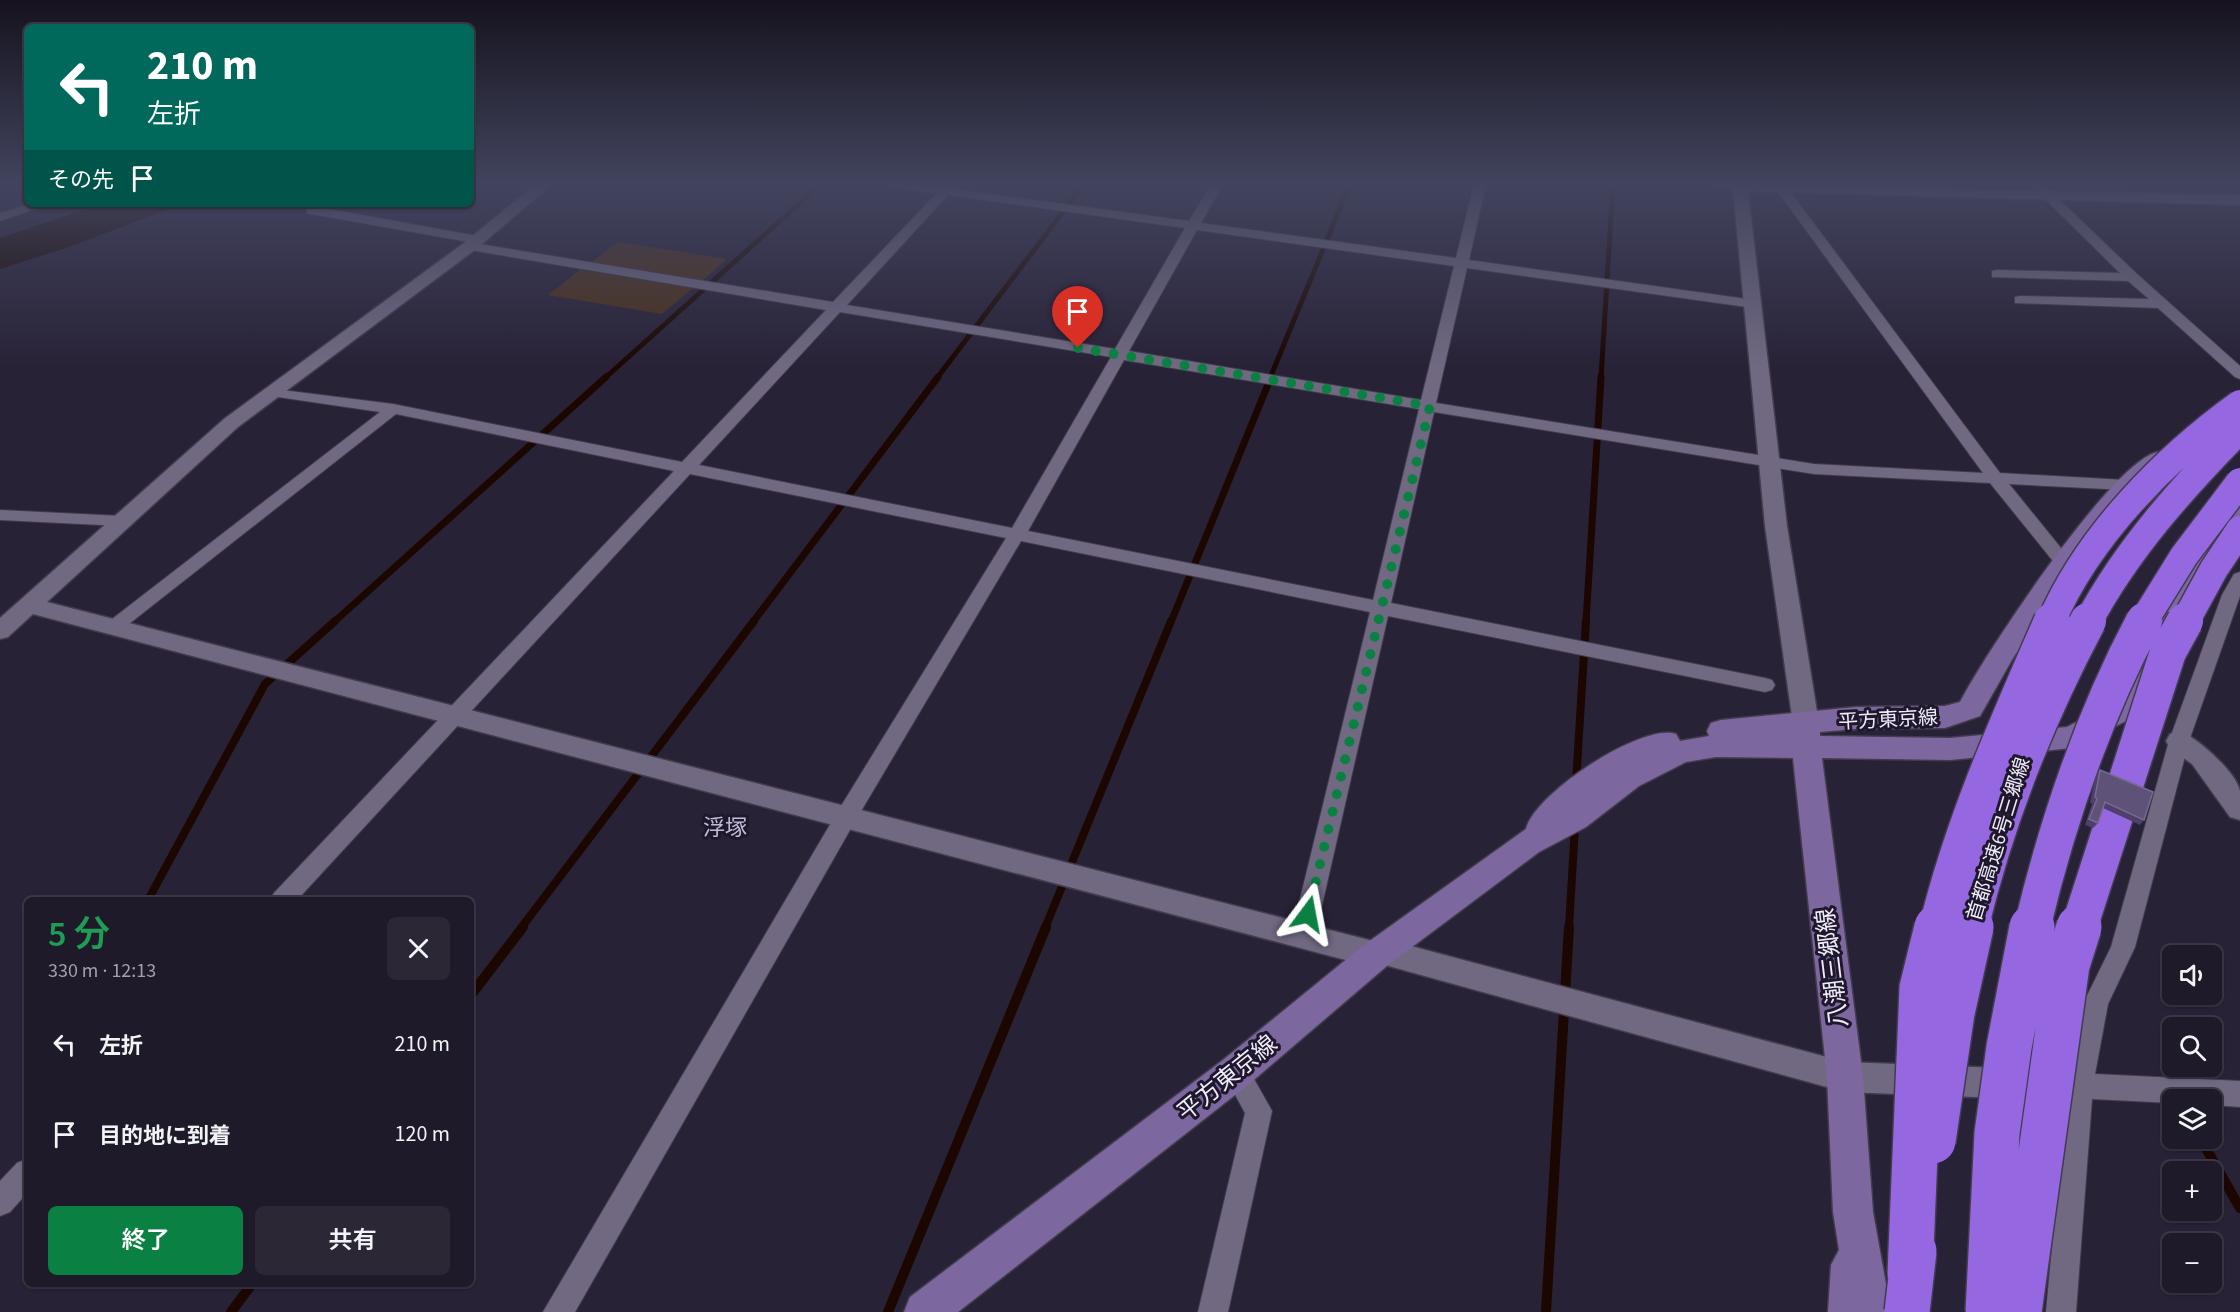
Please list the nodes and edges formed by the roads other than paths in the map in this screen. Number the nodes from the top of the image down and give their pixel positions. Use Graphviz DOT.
graph roads {
  1 [pos="471,245"];
  2 [pos="486,245"];
  3 [pos="894,245"];
  4 [pos="1183,245"];
  5 [pos="1344,245"];
  6 [pos="1466,245"];
  7 [pos="1748,245"];
  8 [pos="1823,245"];
  9 [pos="2098,245"];
  10 [pos="1462,262"];
  11 [pos="1996,274"];
  12 [pos="2132,277"];
  13 [pos="2020,300"];
  14 [pos="1754,304"];
  15 [pos="2161,304"];
  16 [pos="835,308"];
  17 [pos="1122,355"];
  18 [pos="2240,374"];
  19 [pos="2240,388"];
  20 [pos="271,391"];
  21 [pos="2240,404"];
  22 [pos="1430,406"];
  23 [pos="393,409"];
  24 [pos="2240,429"];
  25 [pos="1771,463"];
  26 [pos="686,467"];
  27 [pos="1995,478"];
  28 [pos="2240,482"];
  29 [pos="2126,485"];
  30 [pos="0,515"];
  31 [pos="122,521"];
  32 [pos="2236,524"];
  33 [pos="1017,534"];
  34 [pos="2063,562"];
  35 [pos="2240,578"];
  36 [pos="29,605"];
  37 [pos="1382,606"];
  38 [pos="113,626"];
  39 [pos="0,631"];
  40 [pos="1765,685"];
  41 [pos="455,716"];
  42 [pos="1806,736"];
  43 [pos="2178,741"];
  44 [pos="2240,809"];
  45 [pos="846,817"];
  46 [pos="285,897"];
  47 [pos="1303,936"];
  48 [pos="1378,953"];
  49 [pos="1236,1072"];
  50 [pos="1845,1077"];
  51 [pos="2080,1086"];
  52 [pos="2240,1094"];
  53 [pos="24,1176"];
  54 [pos="0,1202"];
  55 [pos="1853,1212"];
  56 [pos="1910,1274"];
  57 [pos="558,1312"];
  58 [pos="925,1312"];
  59 [pos="1213,1312"];
  60 [pos="1849,1312"];
  61 [pos="1870,1312"];
  62 [pos="1907,1312"];
  63 [pos="1988,1312"];
  64 [pos="2019,1312"];
  65 [pos="2061,1312"];
  1 -- 20 [label="street"];
  2 -- 16 [label="street"];
  3 -- 16 [label="street"];
  4 -- 17 [label="street"];
  5 -- 10 [label="street"];
  6 -- 10 [label="street"];
  7 -- 14 [label="street"];
  8 -- 27 [label="street"];
  9 -- 12 [label="street"];
  10 -- 14 [label="street"];
  10 -- 22 [label="street"];
  11 -- 12 [label="street"];
  12 -- 15 [label="street"];
  13 -- 15 [label="street"];
  14 -- 25 [label="street"];
  15 -- 18 [label="street"];
  16 -- 17 [label="street"];
  16 -- 26 [label="street"];
  17 -- 22 [label="street"];
  17 -- 33 [label="street"];
  19 -- 29 [label="main road, 平方東京線"];
  20 -- 23 [label="street"];
  20 -- 31 [label="street"];
  21 -- 56 [label="highway, bridge"];
  22 -- 25 [label="street"];
  22 -- 37 [label="street"];
  23 -- 26 [label="street"];
  23 -- 38 [label="street"];
  24 -- 56 [label="highway, 首都高速6号三郷線, bridge"];
  25 -- 27 [label="street"];
  25 -- 42 [label="street"];
  26 -- 33 [label="street"];
  26 -- 41 [label="street"];
  27 -- 29 [label="street"];
  27 -- 34 [label="street"];
  28 -- 63 [label="highway, bridge"];
  29 -- 34 [label="main road, 平方東京線"];
  30 -- 31 [label="street"];
  31 -- 36 [label="street"];
  32 -- 42 [label="main road, 平方東京線"];
  32 -- 64 [label="highway, bridge"];
  33 -- 37 [label="street"];
  33 -- 45 [label="street"];
  34 -- 42 [label="main road, 平方東京線"];
  35 -- 43 [label="street"];
  36 -- 38 [label="street"];
  36 -- 39 [label="street"];
  37 -- 40 [label="street"];
  37 -- 47 [label="street"];
  38 -- 41 [label="street"];
  41 -- 45 [label="street"];
  41 -- 46 [label="street"];
  42 -- 48 [label="main road, 平方東京線"];
  42 -- 50 [label="main road, 八潮三郷線"];
  43 -- 44 [label="street"];
  43 -- 51 [label="street"];
  45 -- 47 [label="street"];
  45 -- 57 [label="street"];
  47 -- 48 [label="street"];
  48 -- 49 [label="main road, 平方東京線"];
  48 -- 50 [label="street"];
  49 -- 58 [label="main road, 平方東京線"];
  49 -- 59 [label="street"];
  50 -- 51 [label="street"];
  50 -- 55 [label="main road, 八潮三郷線"];
  51 -- 52 [label="street"];
  51 -- 65 [label="street"];
  53 -- 54 [label="street"];
  55 -- 60 [label="main road, 八潮三郷線"];
  55 -- 61 [label="main road, 八潮三郷線"];
  56 -- 62 [label="highway, 首都高速6号三郷線, bridge"];
}
